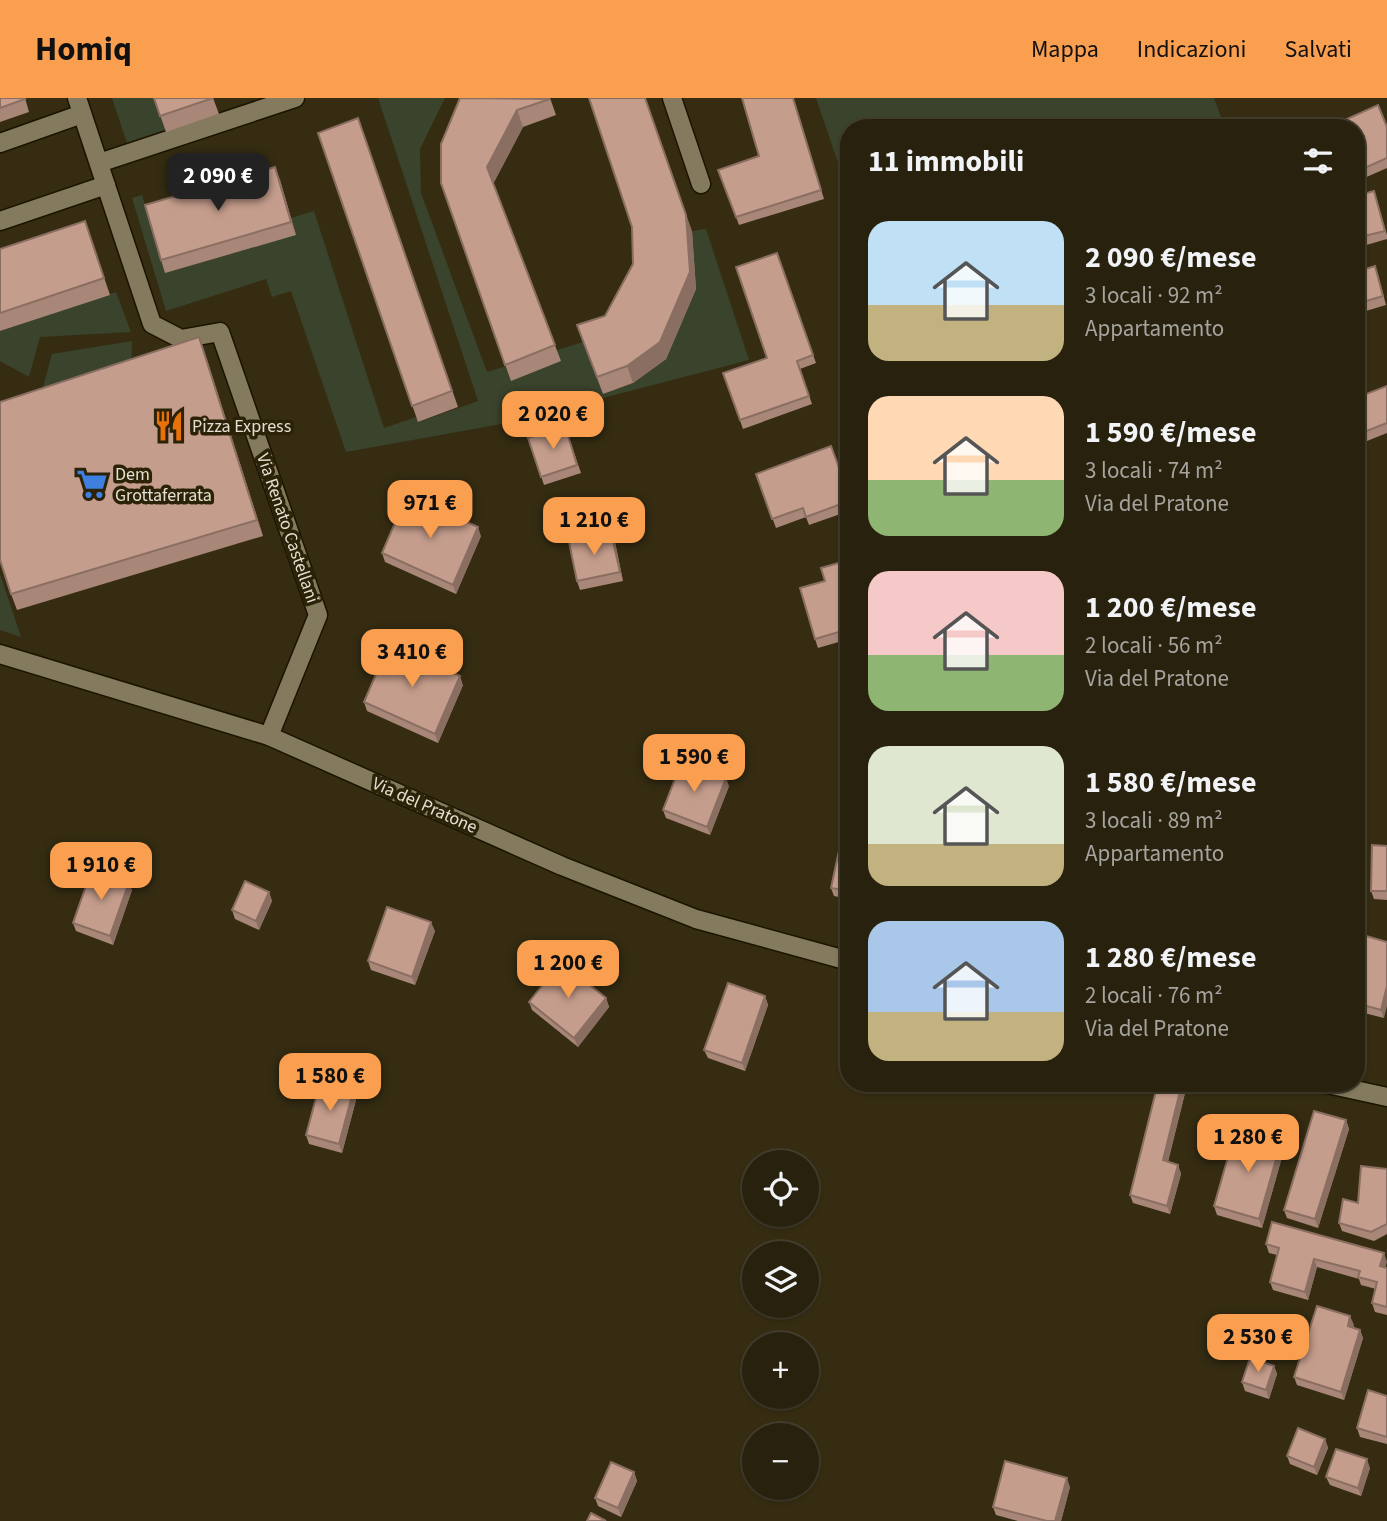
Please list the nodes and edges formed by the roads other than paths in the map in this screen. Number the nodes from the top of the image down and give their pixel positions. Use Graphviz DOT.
graph roads {
  1 [pos="295,98"];
  2 [pos="672,98"];
  3 [pos="80,106"];
  4 [pos="0,143"];
  5 [pos="99,163"];
  6 [pos="701,184"];
  7 [pos="106,185"];
  8 [pos="0,221"];
  9 [pos="0,654"];
  10 [pos="269,736"];
  11 [pos="840,959"];
  12 [pos="1364,1092"];
  13 [pos="1387,1097"];
  1 -- 5 [label="street"];
  2 -- 6 [label="street"];
  3 -- 4 [label="street"];
  3 -- 5 [label="street, Via Renato Castellani"];
  5 -- 7 [label="street, Via Renato Castellani"];
  7 -- 8 [label="street"];
  7 -- 10 [label="street, Via Renato Castellani"];
  9 -- 10 [label="street, Via del Pratone"];
  10 -- 11 [label="street, Via del Pratone"];
  12 -- 13 [label="street"];
}
